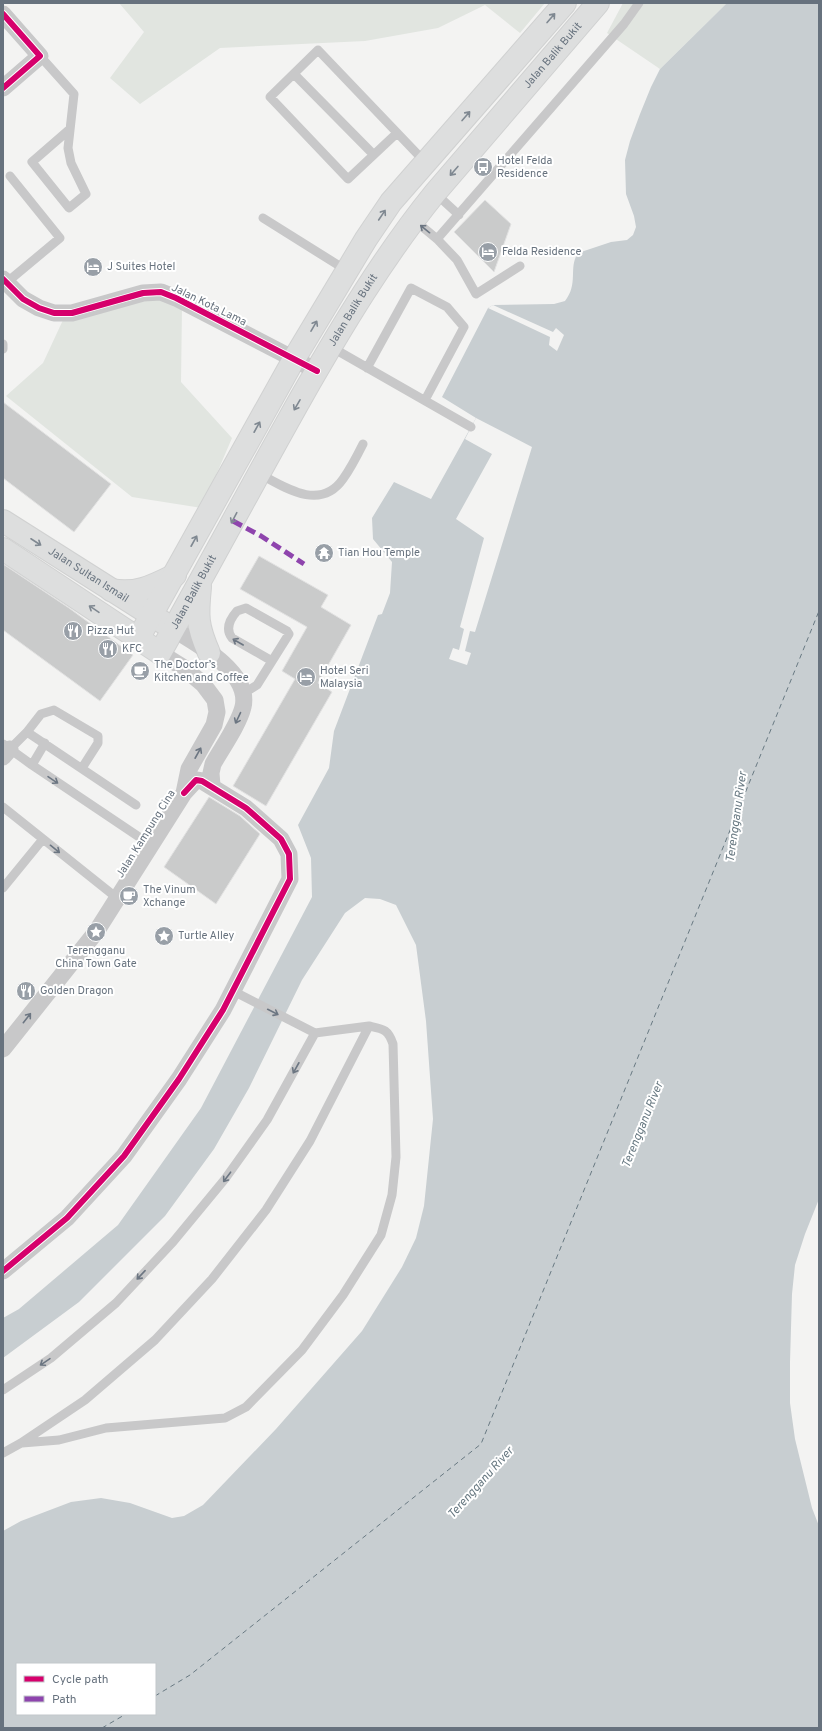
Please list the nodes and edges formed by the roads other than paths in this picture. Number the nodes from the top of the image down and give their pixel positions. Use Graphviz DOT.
graph roads {
  1 [pos="565,3"];
  2 [pos="598,3"];
  3 [pos="639,3"];
  4 [pos="3,14"];
  5 [pos="40,56"];
  6 [pos="294,74"];
  7 [pos="3,88"];
  8 [pos="70,129"];
  9 [pos="397,133"];
  10 [pos="373,154"];
  11 [pos="425,162"];
  12 [pos="10,176"];
  13 [pos="435,193"];
  14 [pos="460,215"];
  15 [pos="263,218"];
  16 [pos="413,220"];
  17 [pos="437,239"];
  18 [pos="520,266"];
  19 [pos="346,270"];
  20 [pos="4,281"];
  21 [pos="3,344"];
  22 [pos="331,347"];
  23 [pos="3,349"];
  24 [pos="294,359"];
  25 [pos="367,368"];
  26 [pos="317,371"];
  27 [pos="425,400"];
  28 [pos="471,426"];
  29 [pos="363,444"];
  30 [pos="258,473"];
  31 [pos="3,521"];
  32 [pos="3,549"];
  33 [pos="175,575"];
  34 [pos="201,580"];
  35 [pos="111,590"];
  36 [pos="152,616"];
  37 [pos="174,629"];
  38 [pos="138,639"];
  39 [pos="160,653"];
  40 [pos="209,653"];
  41 [pos="272,661"];
  42 [pos="244,694"];
  43 [pos="27,732"];
  44 [pos="46,743"];
  45 [pos="5,750"];
  46 [pos="32,765"];
  47 [pos="82,768"];
  48 [pos="212,786"];
  49 [pos="184,793"];
  50 [pos="136,805"];
  51 [pos="3,807"];
  52 [pos="43,839"];
  53 [pos="151,845"];
  54 [pos="3,888"];
  55 [pos="117,898"];
  56 [pos="233,991"];
  57 [pos="369,1026"];
  58 [pos="315,1034"];
  59 [pos="4,1045"];
  60 [pos="3,1271"];
  61 [pos="3,1390"];
  62 [pos="21,1443"];
  63 [pos="3,1453"];
  11 -- 1 [label="main road, one-way"];
  2 -- 13 [label="main road, Jalan Balik Bukit, one-way"];
  3 -- 14 [label="lane"];
  4 -- 5 [label="street"];
  5 -- 7 [label="street"];
  5 -- 8 [label="lane"];
  6 -- 9 [label="lane"];
  6 -- 10 [label="lane"];
  6 -- 10 [label="lane"];
  8 -- 8 [label="lane"];
  9 -- 10 [label="lane"];
  9 -- 11 [label="lane"];
  19 -- 11 [label="main road, one-way"];
  12 -- 20 [label="lane"];
  13 -- 14 [label="lane"];
  13 -- 16 [label="main road, Jalan Balik Bukit"];
  14 -- 17 [label="lane"];
  15 -- 19 [label="lane"];
  17 -- 16 [label="lane, one-way"];
  16 -- 22 [label="main road, Jalan Balik Bukit"];
  17 -- 18 [label="lane"];
  24 -- 19 [label="main road, one-way"];
  20 -- 24 [label="street, Jalan Kota Lama"];
  21 -- 23 [label="lane"];
  22 -- 25 [label="lane"];
  22 -- 26 [label="main road, Jalan Balik Bukit"];
  24 -- 26 [label="street, Jalan Kota Lama"];
  33 -- 24 [label="main road, one-way"];
  25 -- 27 [label="lane"];
  25 -- 27 [label="lane"];
  26 -- 30 [label="main road, Jalan Balik Bukit, one-way"];
  27 -- 28 [label="lane"];
  29 -- 30 [label="lane"];
  30 -- 34 [label="main road, Jalan Balik Bukit, one-way"];
  31 -- 35 [label="main road, Jalan Sultan Ismail, one-way"];
  38 -- 32 [label="main road, one-way"];
  33 -- 35 [label="main road"];
  33 -- 36 [label="main road"];
  34 -- 37 [label="main road, Jalan Balik Bukit"];
  34 -- 40 [label="main road"];
  35 -- 36 [label="main road, Jalan Sultan Ismail"];
  36 -- 37 [label="main road, Jalan Sultan Ismail"];
  36 -- 38 [label="main road"];
  37 -- 39 [label="main road, Jalan Balik Bukit"];
  37 -- 40 [label="street"];
  38 -- 39 [label="main road"];
  49 -- 39 [label="street, Jalan Kampung Cina, one-way"];
  40 -- 42 [label="street"];
  41 -- 41 [label="lane, one-way"];
  41 -- 42 [label="lane"];
  42 -- 48 [label="street, one-way"];
  43 -- 44 [label="lane"];
  43 -- 45 [label="lane"];
  43 -- 47 [label="lane"];
  44 -- 46 [label="lane"];
  44 -- 47 [label="lane"];
  45 -- 46 [label="lane"];
  46 -- 53 [label="lane, one-way"];
  47 -- 50 [label="lane"];
  48 -- 49 [label="street"];
  48 -- 56 [label="street"];
  49 -- 53 [label="street, Jalan Kampung Cina"];
  51 -- 52 [label="lane"];
  52 -- 54 [label="lane"];
  52 -- 55 [label="lane, one-way"];
  53 -- 55 [label="street, Jalan Kampung Cina"];
  59 -- 55 [label="street, Jalan Kampung Cina, one-way"];
  56 -- 58 [label="lane, one-way"];
  56 -- 60 [label="street"];
  57 -- 58 [label="lane"];
  57 -- 62 [label="lane"];
  57 -- 62 [label="lane"];
  58 -- 61 [label="lane, one-way"];
  62 -- 63 [label="lane"];
}
